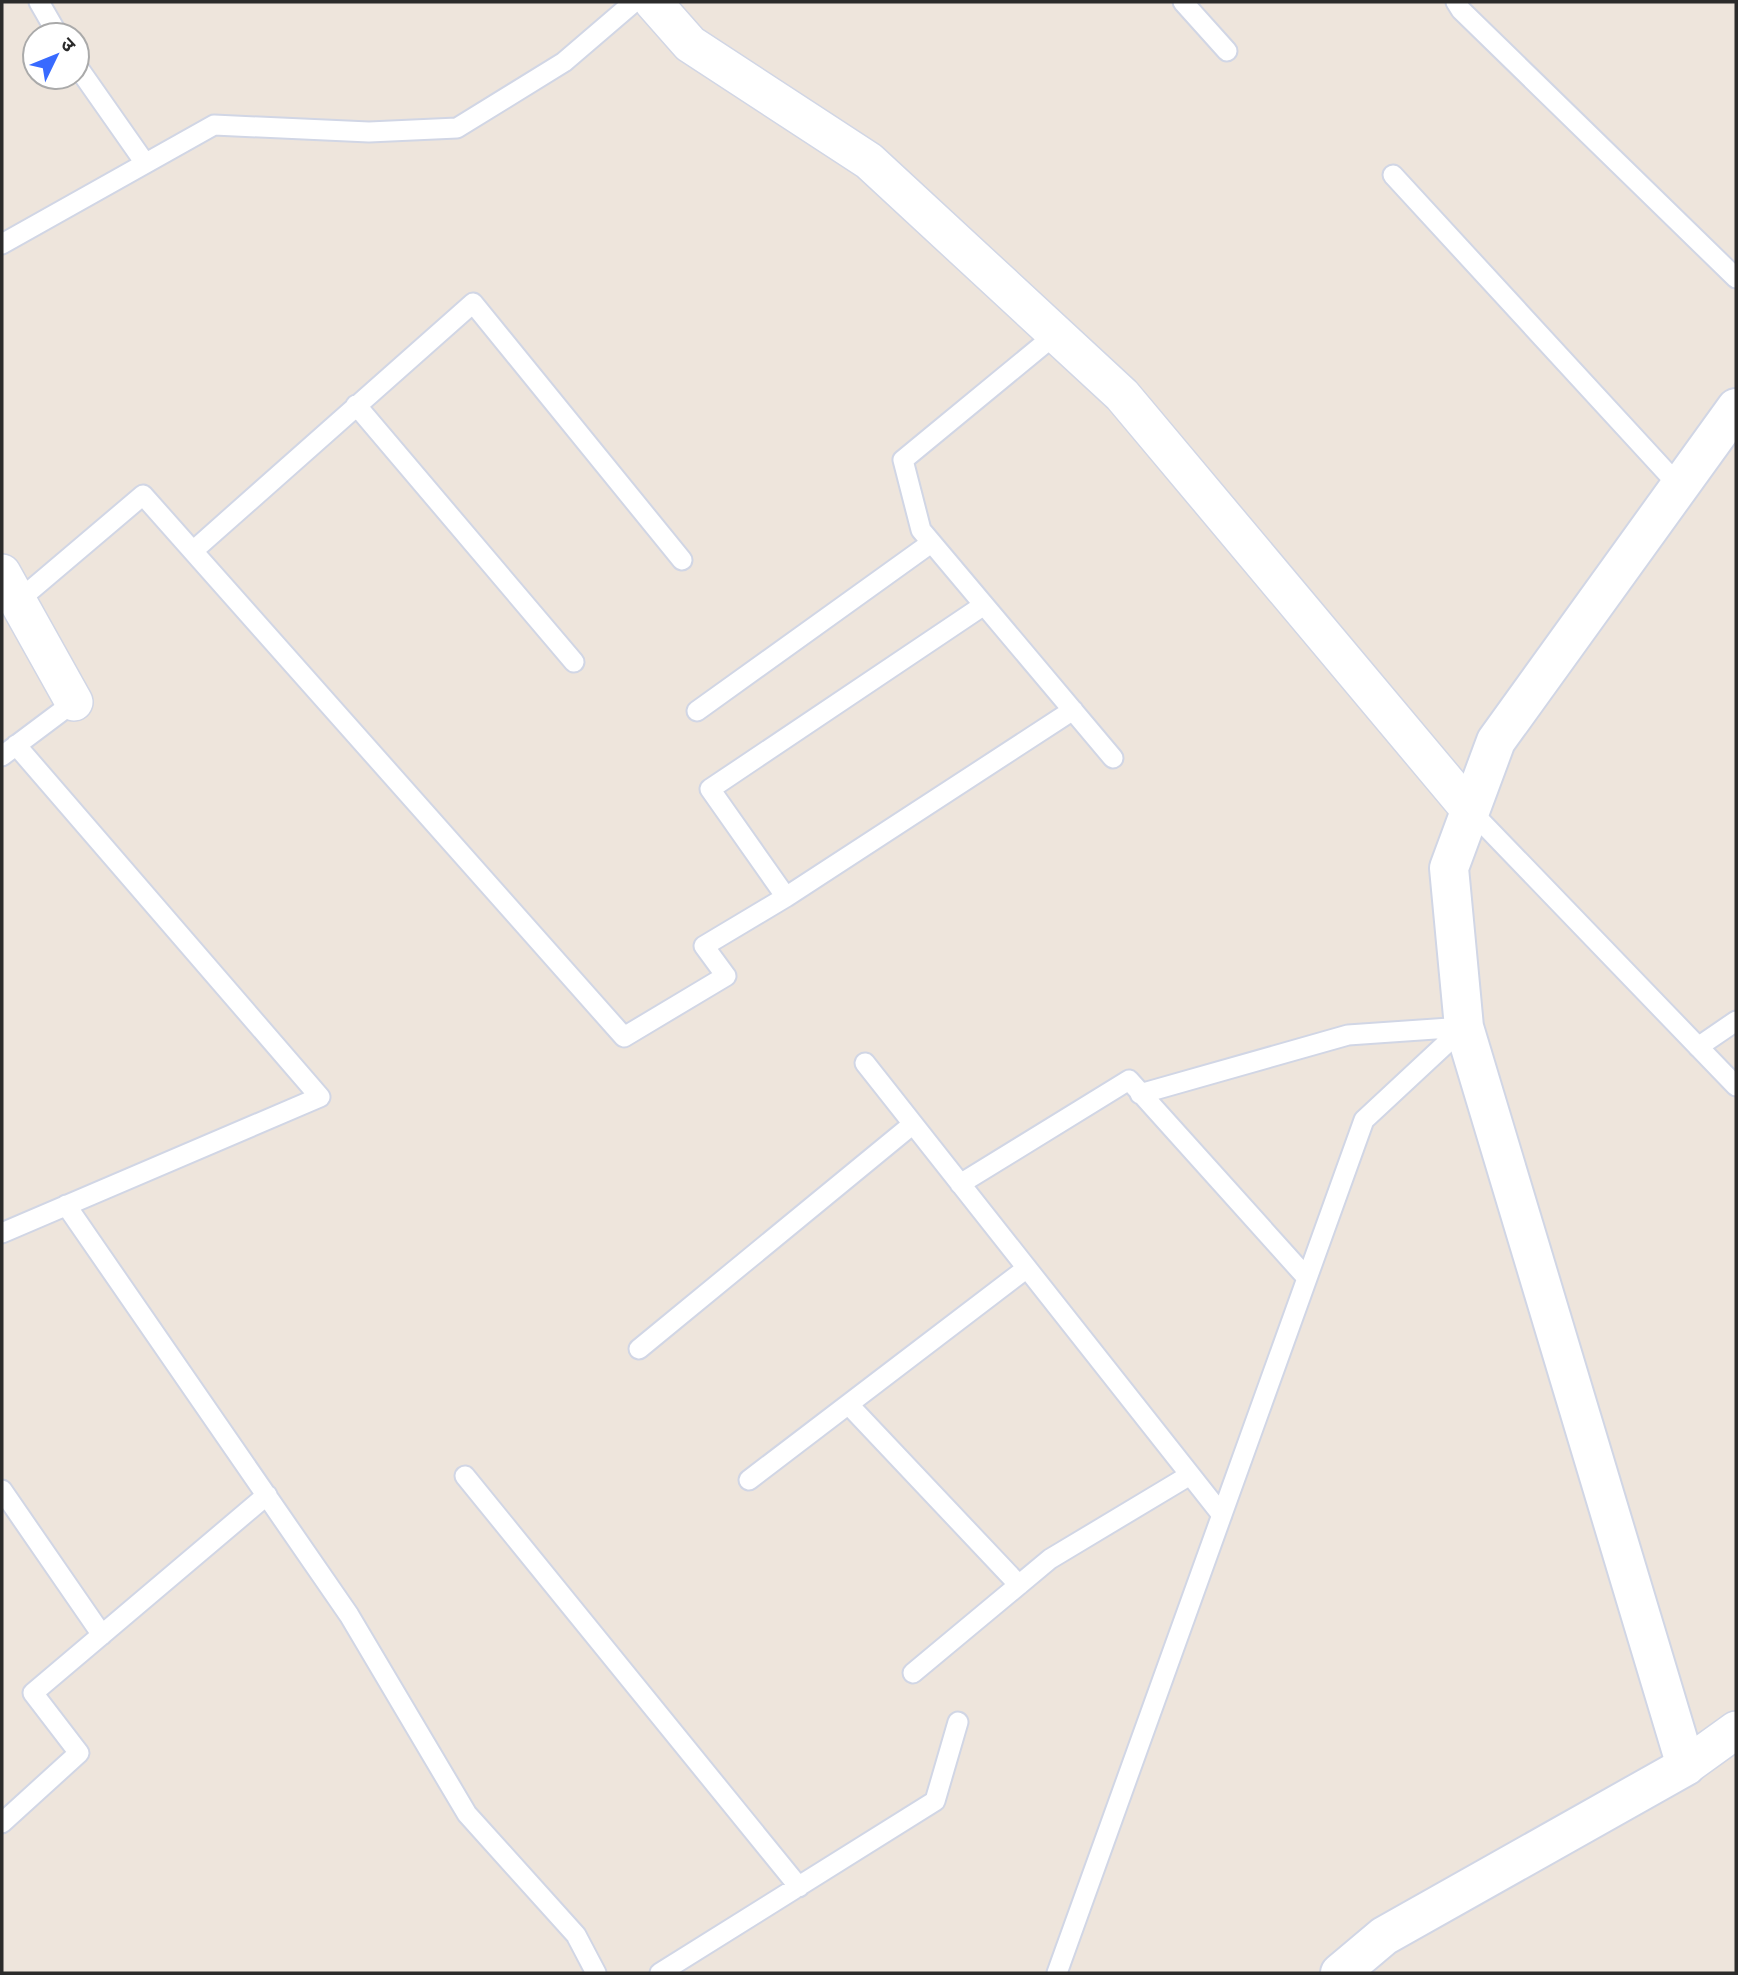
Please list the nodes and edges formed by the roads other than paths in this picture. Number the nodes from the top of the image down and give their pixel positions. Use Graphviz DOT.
graph roads {
  1 [pos="39,2"];
  2 [pos="634,2"];
  3 [pos="653,2"];
  4 [pos="1183,2"];
  5 [pos="1456,2"];
  6 [pos="50,21"];
  7 [pos="1227,51"];
  8 [pos="91,86"];
  9 [pos="145,163"];
  10 [pos="1393,174"];
  11 [pos="2,244"];
  12 [pos="1736,278"];
  13 [pos="1056,334"];
  14 [pos="356,405"];
  15 [pos="1736,408"];
  16 [pos="1679,487"];
  17 [pos="931,543"];
  18 [pos="193,551"];
  19 [pos="682,560"];
  20 [pos="10,587"];
  21 [pos="984,605"];
  22 [pos="574,662"];
  23 [pos="74,702"];
  24 [pos="1073,710"];
  25 [pos="697,711"];
  26 [pos="9,751"];
  27 [pos="1113,758"];
  28 [pos="1471,810"];
  29 [pos="786,897"];
  30 [pos="1736,1021"];
  31 [pos="1464,1027"];
  32 [pos="1698,1047"];
  33 [pos="865,1063"];
  34 [pos="1736,1086"];
  35 [pos="1140,1094"];
  36 [pos="913,1124"];
  37 [pos="960,1184"];
  38 [pos="66,1205"];
  39 [pos="2,1233"];
  40 [pos="1027,1268"];
  41 [pos="1307,1278"];
  42 [pos="639,1349"];
  43 [pos="849,1405"];
  44 [pos="1189,1475"];
  45 [pos="465,1476"];
  46 [pos="749,1480"];
  47 [pos="2,1490"];
  48 [pos="267,1495"];
  49 [pos="1222,1516"];
  50 [pos="1019,1585"];
  51 [pos="102,1635"];
  52 [pos="913,1673"];
  53 [pos="958,1722"];
  54 [pos="1736,1730"];
  55 [pos="1686,1766"];
  56 [pos="2,1823"];
  57 [pos="799,1887"];
  58 [pos="596,1973"];
  59 [pos="660,1973"];
  60 [pos="1057,1973"];
  61 [pos="1340,1973"];
  1 -- 6 [label="lane"];
  2 -- 9 [label="lane"];
  3 -- 13 [label="street"];
  4 -- 7 [label="lane"];
  5 -- 12 [label="lane"];
  8 -- 9 [label="lane"];
  9 -- 11 [label="lane"];
  10 -- 16 [label="lane"];
  13 -- 17 [label="lane"];
  13 -- 28 [label="street"];
  14 -- 18 [label="lane"];
  14 -- 19 [label="lane"];
  14 -- 22 [label="lane"];
  15 -- 16 [label="street"];
  16 -- 28 [label="street"];
  17 -- 21 [label="lane"];
  17 -- 25 [label="lane"];
  18 -- 20 [label="lane"];
  18 -- 29 [label="lane"];
  20 -- 23 [label="street"];
  21 -- 24 [label="lane"];
  21 -- 29 [label="lane"];
  23 -- 26 [label="lane"];
  24 -- 27 [label="lane"];
  24 -- 29 [label="lane"];
  26 -- 38 [label="lane"];
  28 -- 31 [label="street"];
  28 -- 32 [label="lane"];
  30 -- 32 [label="lane"];
  31 -- 35 [label="lane"];
  31 -- 41 [label="lane"];
  31 -- 55 [label="street"];
  32 -- 34 [label="lane"];
  33 -- 36 [label="lane"];
  35 -- 37 [label="lane"];
  35 -- 41 [label="lane"];
  36 -- 37 [label="lane"];
  36 -- 42 [label="lane"];
  37 -- 40 [label="lane"];
  38 -- 39 [label="lane"];
  38 -- 48 [label="lane"];
  40 -- 43 [label="lane"];
  40 -- 44 [label="lane"];
  41 -- 49 [label="lane"];
  43 -- 46 [label="lane"];
  43 -- 50 [label="lane"];
  44 -- 49 [label="lane"];
  44 -- 50 [label="lane"];
  45 -- 57 [label="lane"];
  47 -- 51 [label="lane"];
  48 -- 51 [label="lane"];
  48 -- 58 [label="lane"];
  49 -- 60 [label="lane"];
  50 -- 52 [label="lane"];
  51 -- 56 [label="lane"];
  53 -- 57 [label="lane"];
  54 -- 55 [label="street"];
  55 -- 61 [label="street"];
  57 -- 59 [label="lane"];
}
